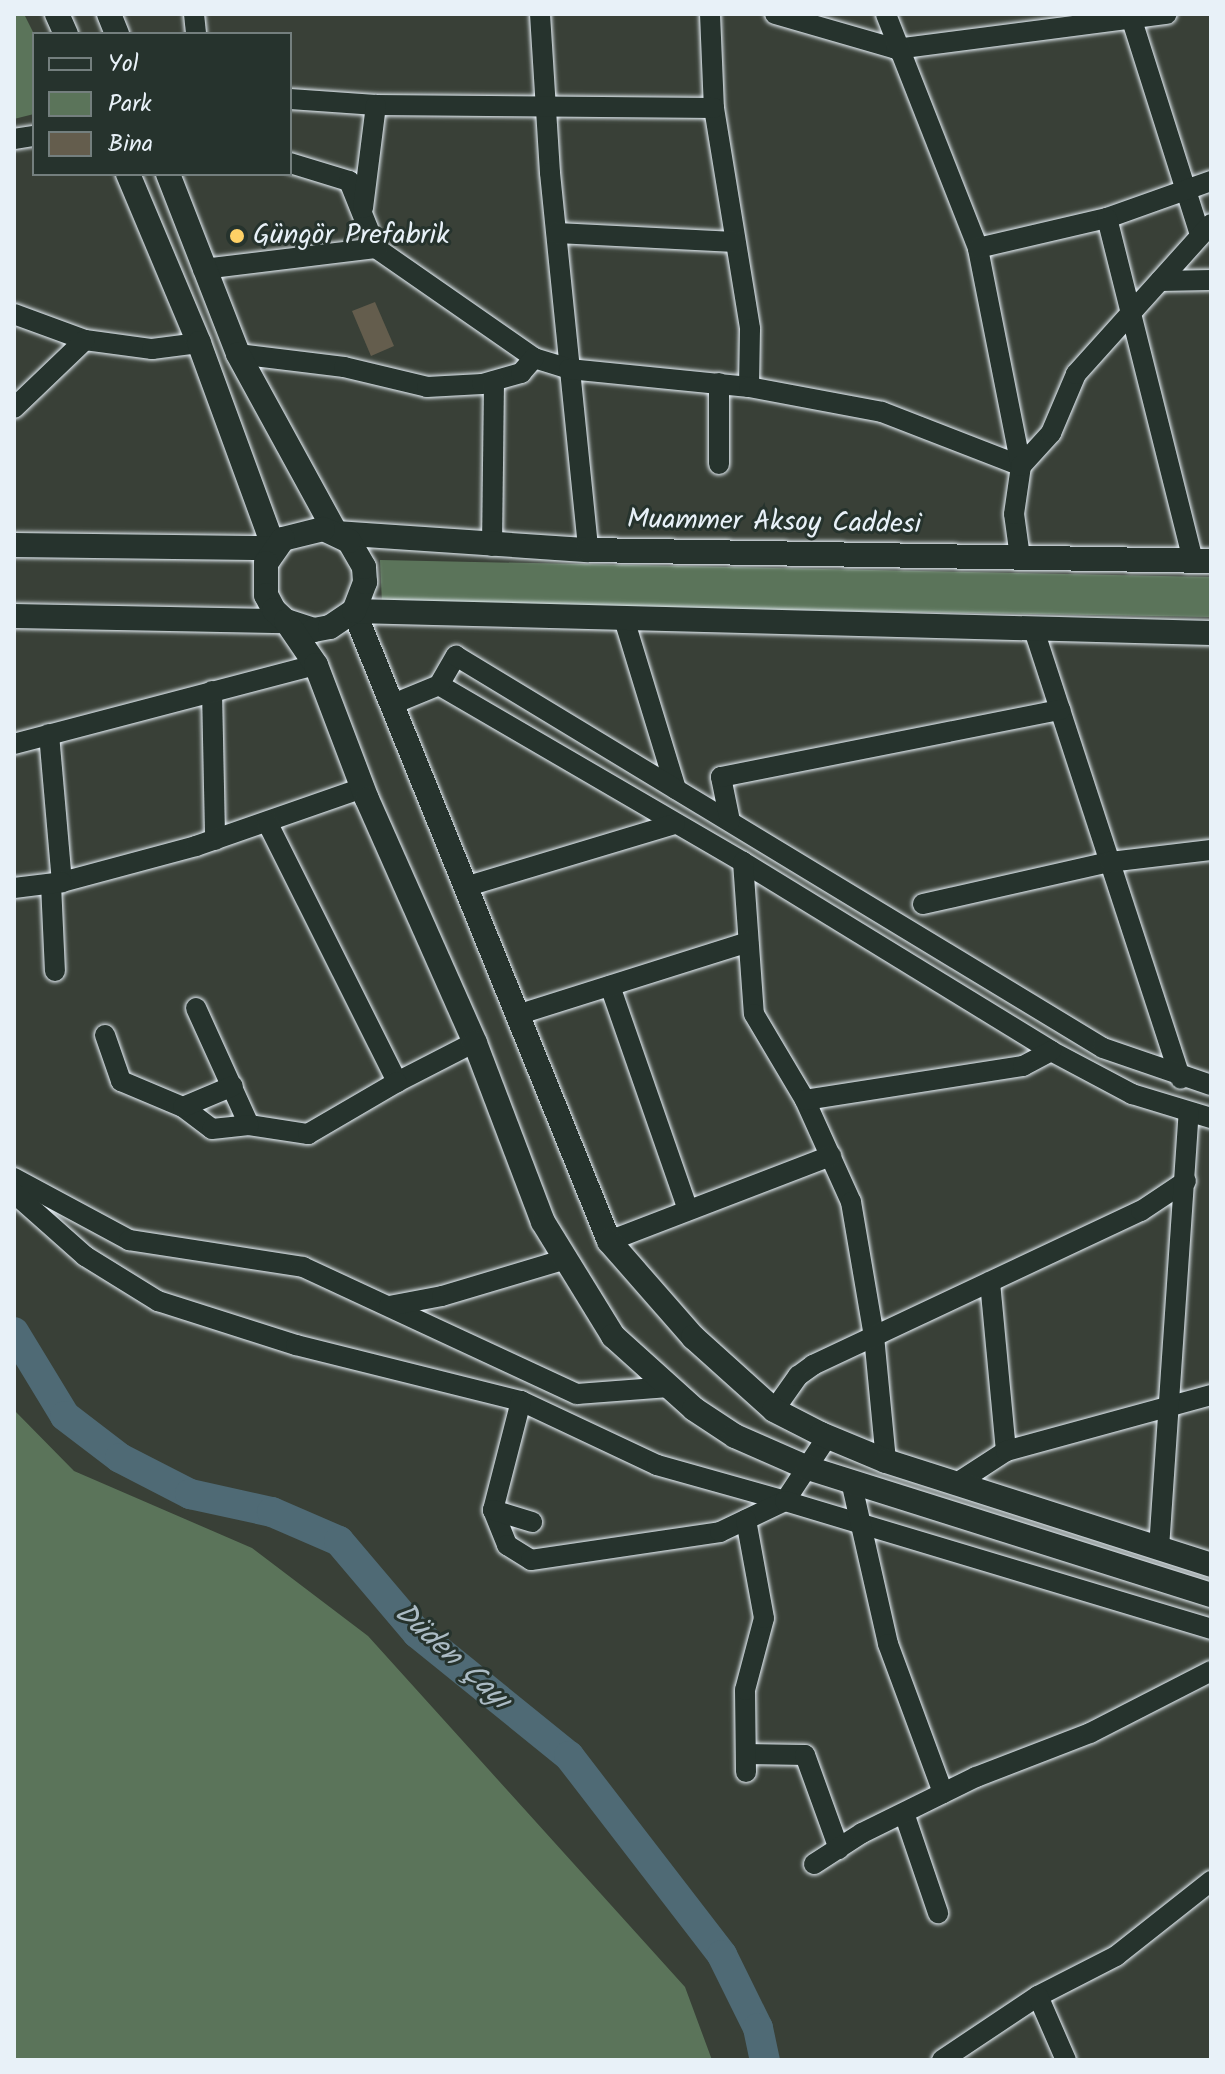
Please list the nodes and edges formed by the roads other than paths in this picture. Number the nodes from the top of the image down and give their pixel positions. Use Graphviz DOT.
graph roads {
  1 [pos="540,14"];
  2 [pos="710,14"];
  3 [pos="775,14"];
  4 [pos="886,14"];
  5 [pos="1167,14"];
  6 [pos="1131,18"];
  7 [pos="896,49"];
  8 [pos="292,99"];
  9 [pos="544,103"];
  10 [pos="376,105"];
  11 [pos="714,108"];
  12 [pos="292,164"];
  13 [pos="129,176"];
  14 [pos="169,176"];
  15 [pos="1211,181"];
  16 [pos="1186,189"];
  17 [pos="363,208"];
  18 [pos="1107,218"];
  19 [pos="1206,230"];
  20 [pos="557,233"];
  21 [pos="735,242"];
  22 [pos="376,248"];
  23 [pos="978,248"];
  24 [pos="203,269"];
  25 [pos="1211,280"];
  26 [pos="1160,281"];
  27 [pos="1133,311"];
  28 [pos="14,314"];
  29 [pos="85,340"];
  30 [pos="199,343"];
  31 [pos="238,354"];
  32 [pos="534,358"];
  33 [pos="569,369"];
  34 [pos="494,381"];
  35 [pos="719,383"];
  36 [pos="749,387"];
  37 [pos="14,408"];
  38 [pos="719,464"];
  39 [pos="1021,466"];
  40 [pos="336,533"];
  41 [pos="14,545"];
  42 [pos="492,546"];
  43 [pos="274,548"];
  44 [pos="588,550"];
  45 [pos="1020,557"];
  46 [pos="1202,561"];
  47 [pos="354,611"];
  48 [pos="14,616"];
  49 [pos="624,619"];
  50 [pos="286,621"];
  51 [pos="1034,630"];
  52 [pos="1211,633"];
  53 [pos="316,665"];
  54 [pos="439,685"];
  55 [pos="212,691"];
  56 [pos="393,704"];
  57 [pos="1060,710"];
  58 [pos="49,734"];
  59 [pos="14,744"];
  60 [pos="363,788"];
  61 [pos="676,789"];
  62 [pos="730,821"];
  63 [pos="267,822"];
  64 [pos="675,824"];
  65 [pos="215,840"];
  66 [pos="1211,850"];
  67 [pos="743,862"];
  68 [pos="1110,862"];
  69 [pos="57,883"];
  70 [pos="468,886"];
  71 [pos="14,888"];
  72 [pos="923,904"];
  73 [pos="748,942"];
  74 [pos="55,971"];
  75 [pos="610,986"];
  76 [pos="196,1008"];
  77 [pos="520,1014"];
  78 [pos="105,1035"];
  79 [pos="473,1043"];
  80 [pos="1051,1051"];
  81 [pos="1181,1079"];
  82 [pos="397,1082"];
  83 [pos="1211,1085"];
  84 [pos="233,1086"];
  85 [pos="805,1100"];
  86 [pos="183,1107"];
  87 [pos="1189,1113"];
  88 [pos="1211,1118"];
  89 [pos="249,1125"];
  90 [pos="831,1156"];
  91 [pos="14,1178"];
  92 [pos="1186,1181"];
  93 [pos="14,1193"];
  94 [pos="688,1210"];
  95 [pos="609,1241"];
  96 [pos="566,1259"];
  97 [pos="990,1282"];
  98 [pos="389,1306"];
  99 [pos="874,1336"];
  100 [pos="669,1387"];
  101 [pos="1211,1395"];
  102 [pos="521,1401"];
  103 [pos="1173,1406"];
  104 [pos="774,1410"];
  105 [pos="827,1437"];
  106 [pos="1006,1451"];
  107 [pos="886,1461"];
  108 [pos="808,1468"];
  109 [pos="851,1481"];
  110 [pos="957,1483"];
  111 [pos="785,1501"];
  112 [pos="493,1510"];
  113 [pos="746,1520"];
  114 [pos="532,1522"];
  115 [pos="861,1525"];
  116 [pos="1159,1548"];
  117 [pos="1211,1565"];
  118 [pos="1211,1595"];
  119 [pos="1211,1629"];
  120 [pos="1211,1671"];
  121 [pos="943,1793"];
  122 [pos="904,1813"];
  123 [pos="839,1849"];
  124 [pos="814,1864"];
  125 [pos="1211,1881"];
  126 [pos="938,1913"];
  127 [pos="1038,1996"];
  128 [pos="942,2060"];
  129 [pos="1066,2060"];
  1 -- 9 [label="street"];
  2 -- 11 [label="street"];
  3 -- 7 [label="street"];
  4 -- 7 [label="street"];
  5 -- 6 [label="street"];
  6 -- 7 [label="street"];
  6 -- 16 [label="street"];
  7 -- 23 [label="street"];
  8 -- 10 [label="street"];
  9 -- 10 [label="street"];
  9 -- 11 [label="street"];
  9 -- 20 [label="street"];
  10 -- 17 [label="street"];
  11 -- 21 [label="street"];
  12 -- 17 [label="street"];
  13 -- 30 [label="main road"];
  14 -- 24 [label="main road"];
  15 -- 16 [label="street"];
  16 -- 18 [label="street"];
  16 -- 19 [label="street"];
  17 -- 22 [label="street"];
  18 -- 23 [label="street"];
  18 -- 27 [label="street"];
  19 -- 26 [label="street"];
  20 -- 21 [label="street"];
  20 -- 33 [label="street"];
  21 -- 36 [label="street"];
  22 -- 24 [label="street"];
  22 -- 32 [label="street"];
  23 -- 39 [label="street"];
  24 -- 31 [label="main road"];
  25 -- 26 [label="street"];
  26 -- 27 [label="street"];
  27 -- 39 [label="street"];
  27 -- 46 [label="street"];
  28 -- 29 [label="street"];
  29 -- 30 [label="street"];
  29 -- 37 [label="street"];
  30 -- 43 [label="main road"];
  31 -- 34 [label="street"];
  31 -- 40 [label="main road"];
  32 -- 33 [label="street"];
  32 -- 34 [label="street"];
  33 -- 35 [label="street"];
  33 -- 44 [label="street"];
  34 -- 42 [label="street"];
  35 -- 36 [label="street"];
  35 -- 38 [label="street"];
  36 -- 39 [label="street"];
  39 -- 45 [label="street"];
  40 -- 42 [label="main road, Muammer Aksoy Caddesi"];
  40 -- 43 [label="main road"];
  40 -- 47 [label="main road"];
  41 -- 43 [label="main road"];
  42 -- 44 [label="main road, Muammer Aksoy Caddesi"];
  43 -- 50 [label="main road"];
  44 -- 45 [label="main road, Muammer Aksoy Caddesi"];
  45 -- 46 [label="main road, Muammer Aksoy Caddesi"];
  47 -- 49 [label="main road"];
  47 -- 50 [label="main road"];
  47 -- 56 [label="main road"];
  48 -- 50 [label="main road"];
  49 -- 51 [label="main road"];
  49 -- 61 [label="street"];
  50 -- 53 [label="main road"];
  51 -- 52 [label="main road"];
  51 -- 57 [label="street"];
  53 -- 55 [label="street"];
  53 -- 60 [label="main road"];
  54 -- 56 [label="street"];
  54 -- 61 [label="street"];
  54 -- 64 [label="street"];
  55 -- 58 [label="street"];
  55 -- 65 [label="street"];
  56 -- 70 [label="main road"];
  57 -- 62 [label="street"];
  57 -- 68 [label="street"];
  58 -- 59 [label="street"];
  58 -- 69 [label="street"];
  60 -- 63 [label="street"];
  60 -- 79 [label="main road"];
  61 -- 62 [label="street"];
  62 -- 81 [label="street"];
  63 -- 65 [label="street"];
  63 -- 82 [label="street"];
  64 -- 67 [label="street"];
  64 -- 70 [label="street"];
  65 -- 69 [label="street"];
  66 -- 68 [label="street"];
  67 -- 73 [label="street"];
  67 -- 80 [label="street"];
  68 -- 72 [label="street"];
  68 -- 81 [label="street"];
  69 -- 71 [label="street"];
  69 -- 74 [label="street"];
  70 -- 77 [label="main road"];
  73 -- 75 [label="street"];
  73 -- 85 [label="street"];
  75 -- 77 [label="street"];
  75 -- 94 [label="street"];
  76 -- 84 [label="street"];
  77 -- 95 [label="main road"];
  78 -- 86 [label="street"];
  79 -- 82 [label="street"];
  79 -- 96 [label="main road"];
  80 -- 85 [label="street"];
  80 -- 87 [label="street"];
  81 -- 83 [label="street"];
  82 -- 89 [label="street"];
  84 -- 86 [label="street"];
  84 -- 89 [label="street"];
  85 -- 90 [label="street"];
  86 -- 89 [label="street"];
  87 -- 88 [label="street"];
  87 -- 92 [label="street"];
  90 -- 94 [label="street"];
  90 -- 99 [label="street"];
  91 -- 98 [label="street"];
  92 -- 97 [label="street"];
  92 -- 103 [label="street"];
  93 -- 102 [label="street"];
  94 -- 95 [label="street"];
  95 -- 104 [label="main road"];
  96 -- 98 [label="street"];
  96 -- 100 [label="main road"];
  97 -- 99 [label="street"];
  97 -- 106 [label="street"];
  98 -- 100 [label="street"];
  99 -- 104 [label="street"];
  99 -- 107 [label="street"];
  100 -- 108 [label="main road"];
  101 -- 103 [label="street"];
  102 -- 111 [label="street"];
  102 -- 112 [label="street"];
  103 -- 106 [label="street"];
  103 -- 116 [label="street"];
  104 -- 105 [label="main road"];
  105 -- 107 [label="main road"];
  105 -- 108 [label="street"];
  106 -- 110 [label="street"];
  107 -- 110 [label="main road"];
  108 -- 109 [label="main road"];
  108 -- 111 [label="street"];
  109 -- 115 [label="street"];
  109 -- 118 [label="main road"];
  110 -- 116 [label="main road"];
  111 -- 113 [label="street"];
  111 -- 115 [label="street"];
  112 -- 113 [label="street"];
  112 -- 114 [label="street"];
  113 -- 123 [label="street"];
  115 -- 119 [label="street"];
  115 -- 121 [label="street"];
  116 -- 117 [label="main road"];
  120 -- 121 [label="street"];
  121 -- 122 [label="street"];
  122 -- 123 [label="street"];
  122 -- 126 [label="street"];
  123 -- 124 [label="street"];
  125 -- 127 [label="street"];
  127 -- 128 [label="street"];
  127 -- 129 [label="street"];
}
